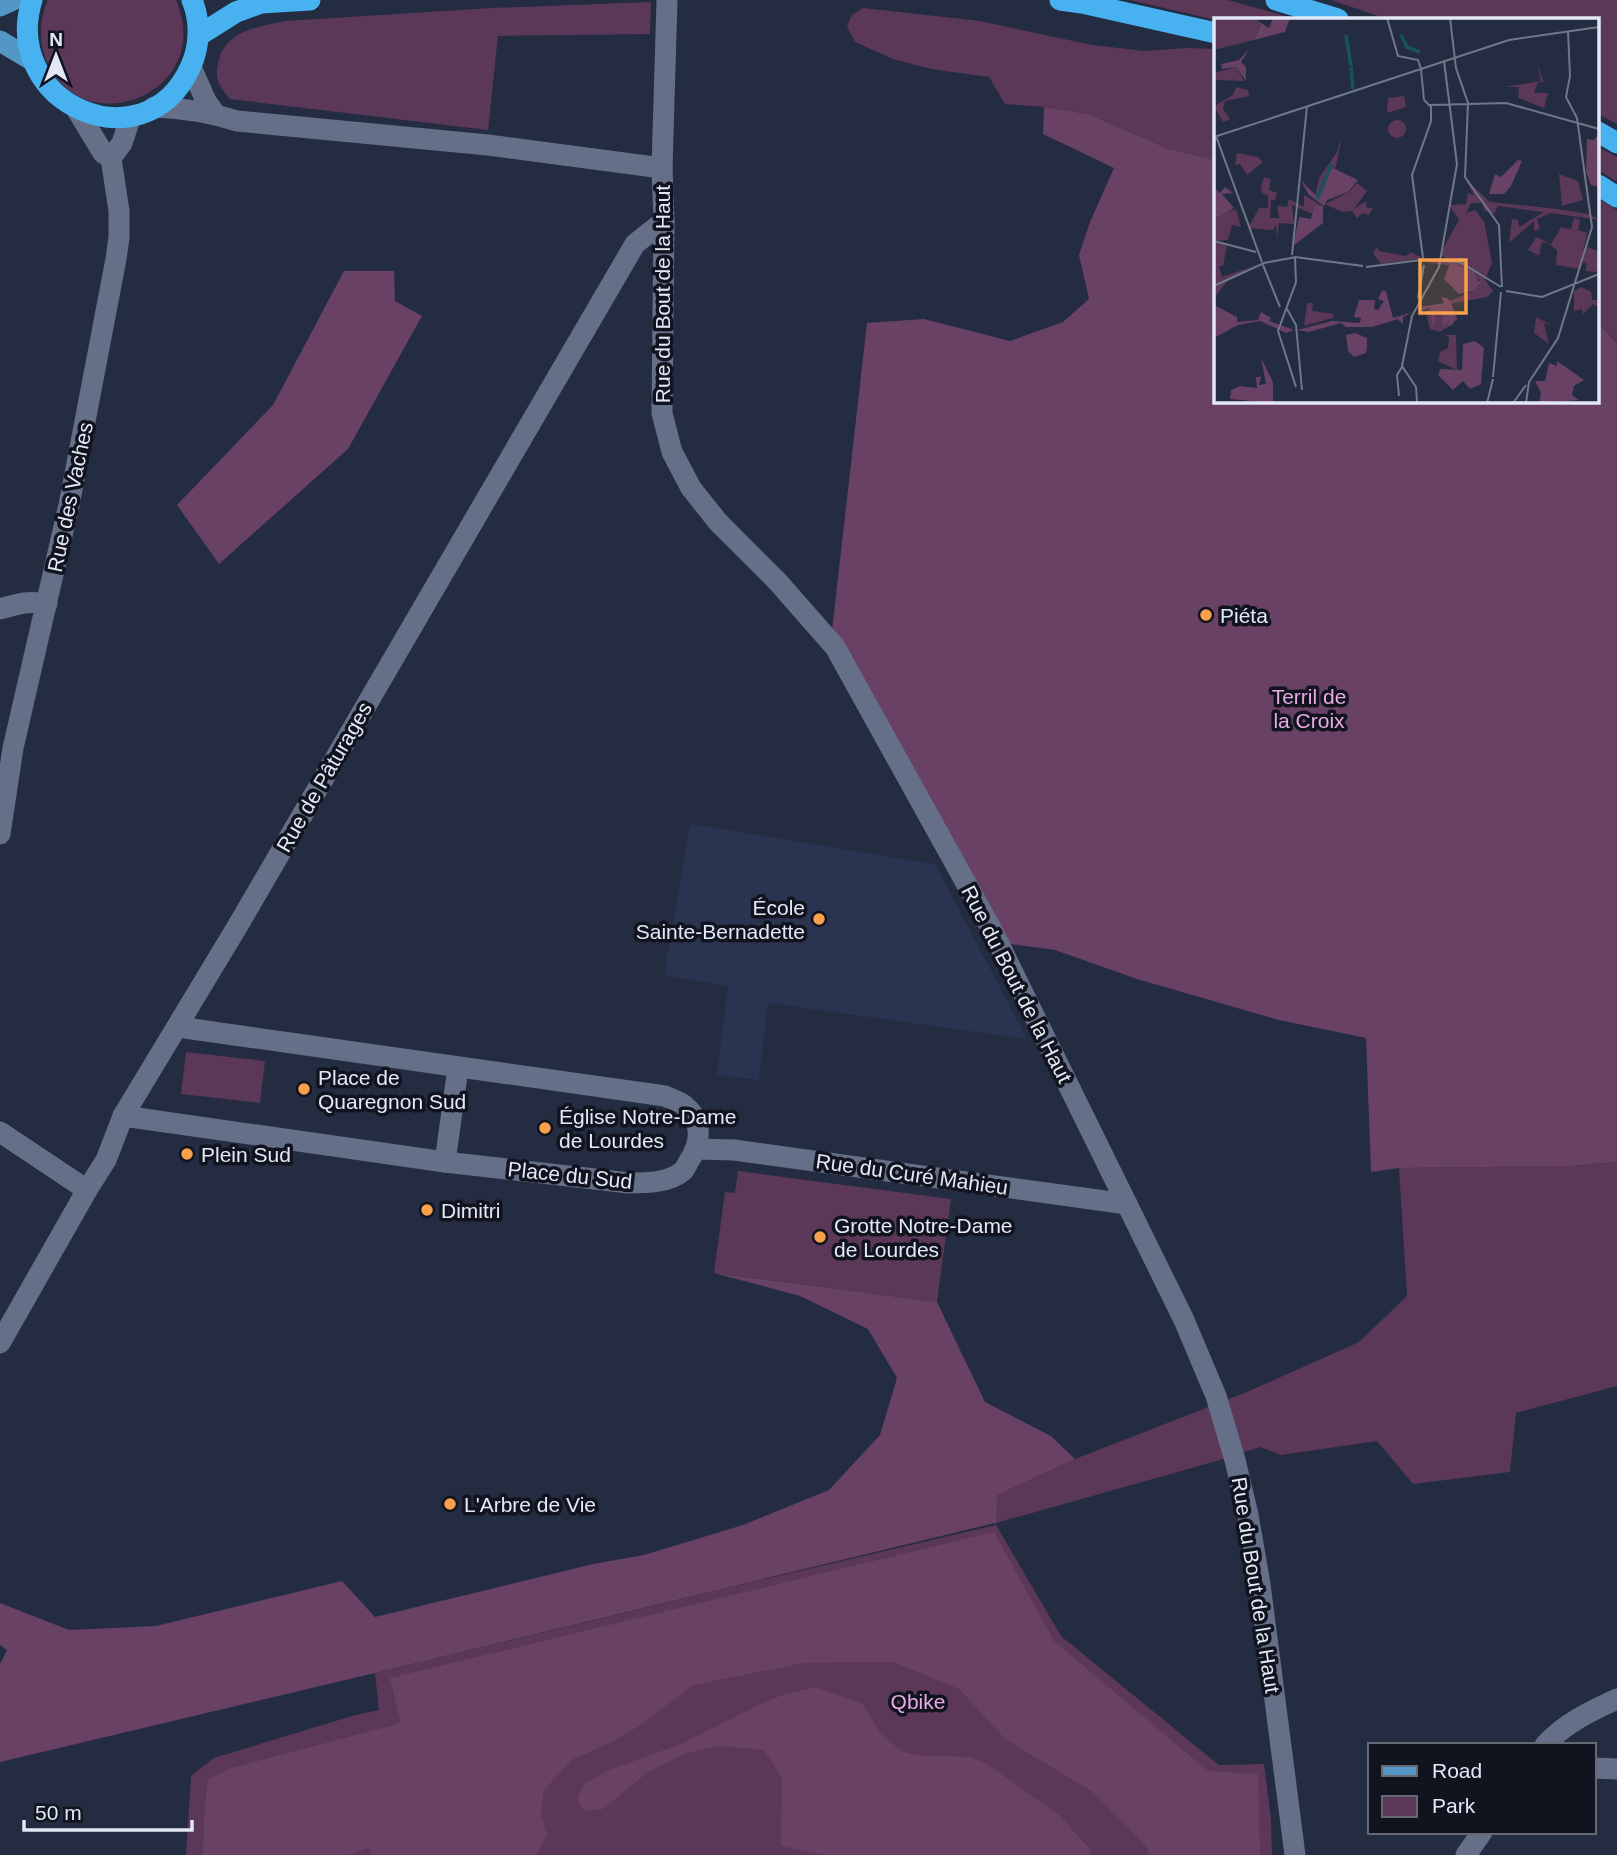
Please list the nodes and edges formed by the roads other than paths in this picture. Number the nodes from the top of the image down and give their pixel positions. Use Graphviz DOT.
graph roads {
  1 [pos="13,0"];
  2 [pos="32,0"];
  3 [pos="192,0"];
  4 [pos="310,0"];
  5 [pos="667,0"];
  6 [pos="1060,0"];
  7 [pos="1276,0"];
  8 [pos="0,6"];
  9 [pos="1335,18"];
  10 [pos="1214,33"];
  11 [pos="198,36"];
  12 [pos="0,41"];
  13 [pos="30,59"];
  14 [pos="191,67"];
  15 [pos="154,107"];
  16 [pos="77,110"];
  17 [pos="216,115"];
  18 [pos="131,116"];
  19 [pos="1600,133"];
  20 [pos="1617,143"];
  21 [pos="111,159"];
  22 [pos="662,168"];
  23 [pos="1600,186"];
  24 [pos="1617,197"];
  25 [pos="664,221"];
  26 [pos="47,604"];
  27 [pos="0,608"];
  28 [pos="0,834"];
  29 [pos="178,1027"];
  30 [pos="457,1068"];
  31 [pos="123,1116"];
  32 [pos="0,1132"];
  33 [pos="697,1149"];
  34 [pos="444,1162"];
  35 [pos="87,1190"];
  36 [pos="1127,1204"];
  37 [pos="0,1343"];
  38 [pos="1617,1699"];
  39 [pos="1547,1743"];
  40 [pos="1596,1768"];
  41 [pos="1617,1769"];
  42 [pos="1481,1834"];
  43 [pos="1295,1855"];
  44 [pos="1466,1855"];
  1 -- 8 [label="main road"];
  2 -- 13 [label="highway"];
  3 -- 11 [label="highway"];
  4 -- 11 [label="highway"];
  5 -- 22 [label="street, Rue du Bout de la Haut"];
  6 -- 10 [label="highway"];
  7 -- 9 [label="highway"];
  11 -- 14 [label="highway"];
  12 -- 13 [label="main road"];
  13 -- 16 [label="highway"];
  14 -- 15 [label="highway"];
  14 -- 17 [label="street"];
  15 -- 17 [label="street"];
  15 -- 18 [label="highway"];
  16 -- 18 [label="highway"];
  16 -- 21 [label="street, Rue des Vaches"];
  17 -- 22 [label="street"];
  18 -- 21 [label="street"];
  19 -- 20 [label="highway"];
  21 -- 26 [label="street, Rue des Vaches"];
  22 -- 25 [label="street, Rue du Bout de la Haut"];
  23 -- 24 [label="highway"];
  25 -- 29 [label="street, Rue de Pâturages"];
  25 -- 36 [label="street, Rue du Bout de la Haut"];
  26 -- 27 [label="street"];
  26 -- 28 [label="street, Rue des Vaches"];
  29 -- 30 [label="street"];
  29 -- 31 [label="street, Rue de Pâturages"];
  30 -- 33 [label="street"];
  30 -- 34 [label="street"];
  31 -- 34 [label="street, Place du Sud"];
  31 -- 35 [label="street, Rue de Pâturages"];
  32 -- 35 [label="street"];
  33 -- 34 [label="street, Place du Sud"];
  33 -- 36 [label="street, Rue du Curé Mahieu"];
  35 -- 37 [label="street, Rue de Pâturages"];
  36 -- 43 [label="street, Rue du Bout de la Haut"];
  38 -- 39 [label="street"];
  40 -- 41 [label="street"];
  42 -- 44 [label="street"];
}
